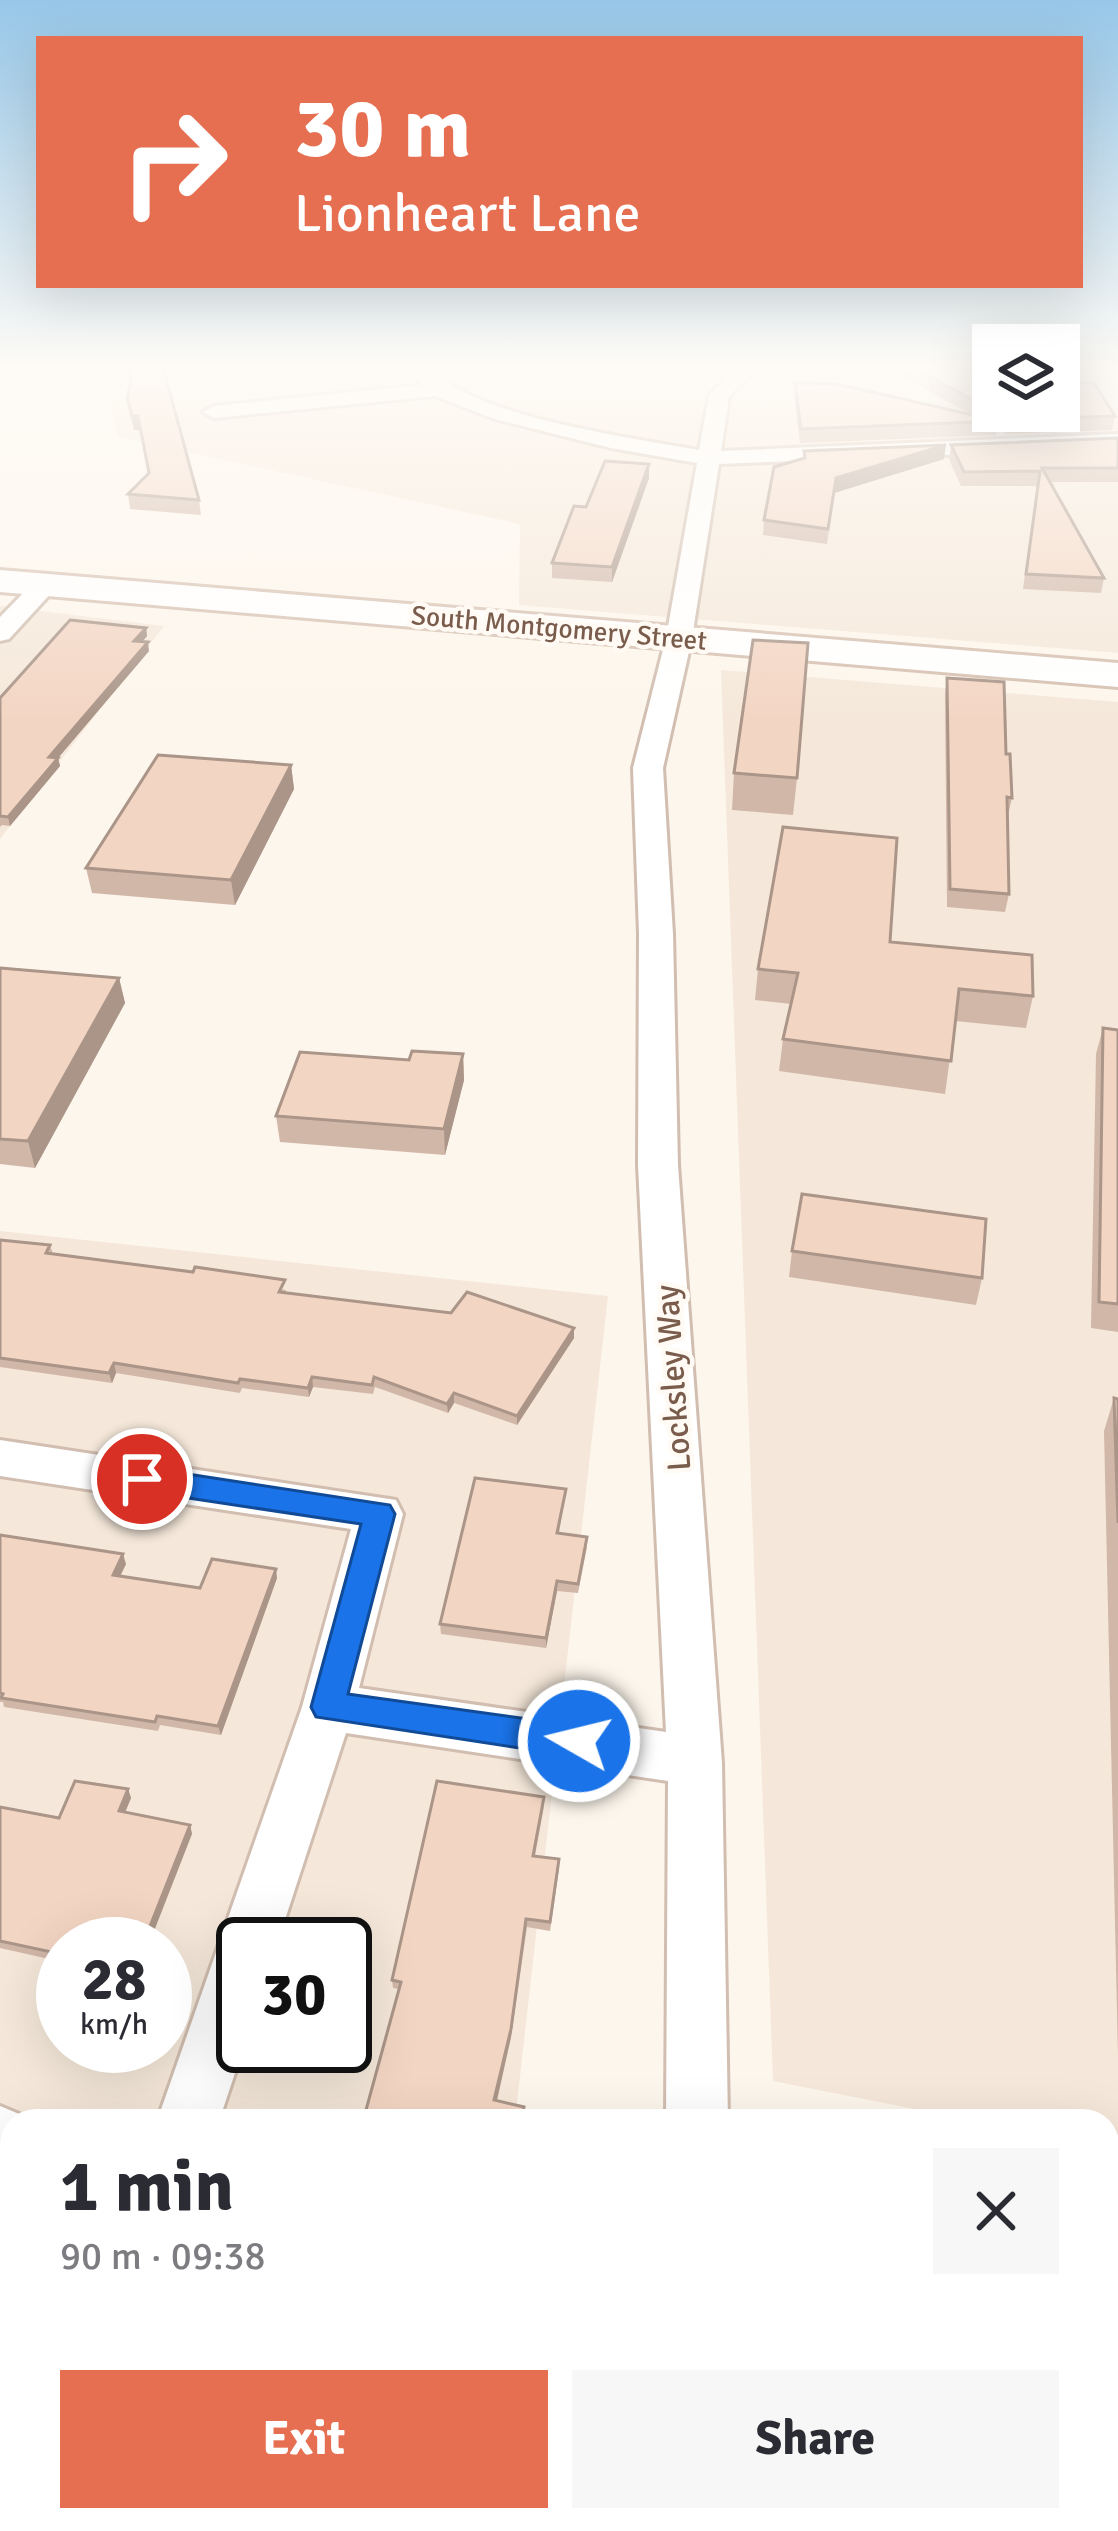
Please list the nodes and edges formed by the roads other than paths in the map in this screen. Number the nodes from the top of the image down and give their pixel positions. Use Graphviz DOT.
graph roads {
  1 [pos="704,485"];
  2 [pos="0,581"];
  3 [pos="45,585"];
  4 [pos="0,633"];
  5 [pos="679,638"];
  6 [pos="1118,675"];
  7 [pos="0,1459"];
  8 [pos="328,1707"];
  9 [pos="695,1763"];
  10 [pos="257,1917"];
  11 [pos="216,2038"];
  12 [pos="192,2109"];
  13 [pos="697,2109"];
  1 -- 5 [label="street, Locksley Way"];
  2 -- 3 [label="street, South Montgomery Street"];
  3 -- 4 [label="street"];
  3 -- 5 [label="street, South Montgomery Street"];
  5 -- 6 [label="street, South Montgomery Street"];
  5 -- 9 [label="street, Locksley Way"];
  7 -- 8 [label="street"];
  8 -- 9 [label="street"];
  8 -- 10 [label="street"];
  9 -- 13 [label="street, Locksley Way"];
  11 -- 12 [label="street"];
}
